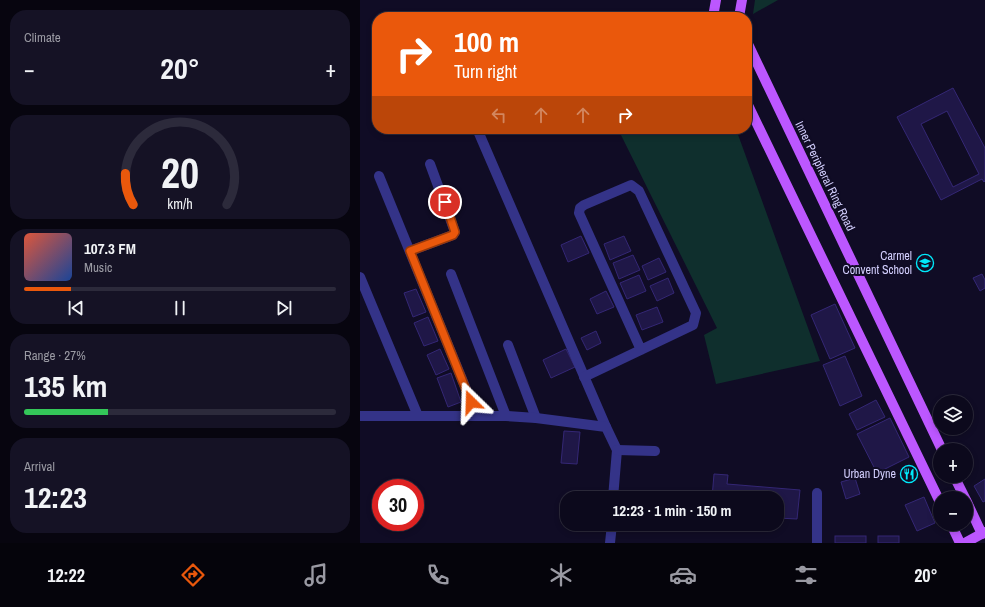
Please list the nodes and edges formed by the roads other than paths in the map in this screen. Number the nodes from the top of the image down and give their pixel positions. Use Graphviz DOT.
graph roads {
  1 [pos="716,0"];
  2 [pos="742,0"];
  3 [pos="715,12"];
  4 [pos="740,12"];
  5 [pos="752,52"];
  6 [pos="752,113"];
  7 [pos="479,134"];
  8 [pos="430,164"];
  9 [pos="379,176"];
  10 [pos="410,251"];
  11 [pos="451,274"];
  12 [pos="360,277"];
  13 [pos="508,345"];
  14 [pos="641,350"];
  15 [pos="584,377"];
  16 [pos="360,416"];
  17 [pos="418,416"];
  18 [pos="477,416"];
  19 [pos="506,416"];
  20 [pos="536,418"];
  21 [pos="606,427"];
  22 [pos="939,443"];
  23 [pos="617,450"];
  24 [pos="655,451"];
  25 [pos="614,491"];
  26 [pos="935,491"];
  27 [pos="817,493"];
  28 [pos="973,514"];
  29 [pos="611,531"];
  30 [pos="954,531"];
  31 [pos="983,533"];
  32 [pos="610,543"];
  33 [pos="817,543"];
  34 [pos="960,543"];
  35 [pos="965,543"];
  1 -- 3 [label="main road"];
  2 -- 4 [label="main road"];
  5 -- 22 [label="main road, Inner Peripheral Ring Road"];
  6 -- 26 [label="main road"];
  7 -- 15 [label="street"];
  8 -- 10 [label="street"];
  9 -- 10 [label="street"];
  10 -- 18 [label="street"];
  11 -- 19 [label="street"];
  12 -- 17 [label="street"];
  13 -- 20 [label="street"];
  14 -- 14 [label="street"];
  14 -- 15 [label="street"];
  15 -- 21 [label="street"];
  16 -- 17 [label="street"];
  17 -- 18 [label="street"];
  18 -- 19 [label="street"];
  19 -- 20 [label="street"];
  20 -- 21 [label="street"];
  21 -- 23 [label="street"];
  23 -- 24 [label="street"];
  23 -- 25 [label="street"];
  27 -- 33 [label="street"];
  28 -- 31 [label="main road"];
  29 -- 32 [label="street"];
  30 -- 34 [label="main road"];
  31 -- 35 [label="main road"];
}
